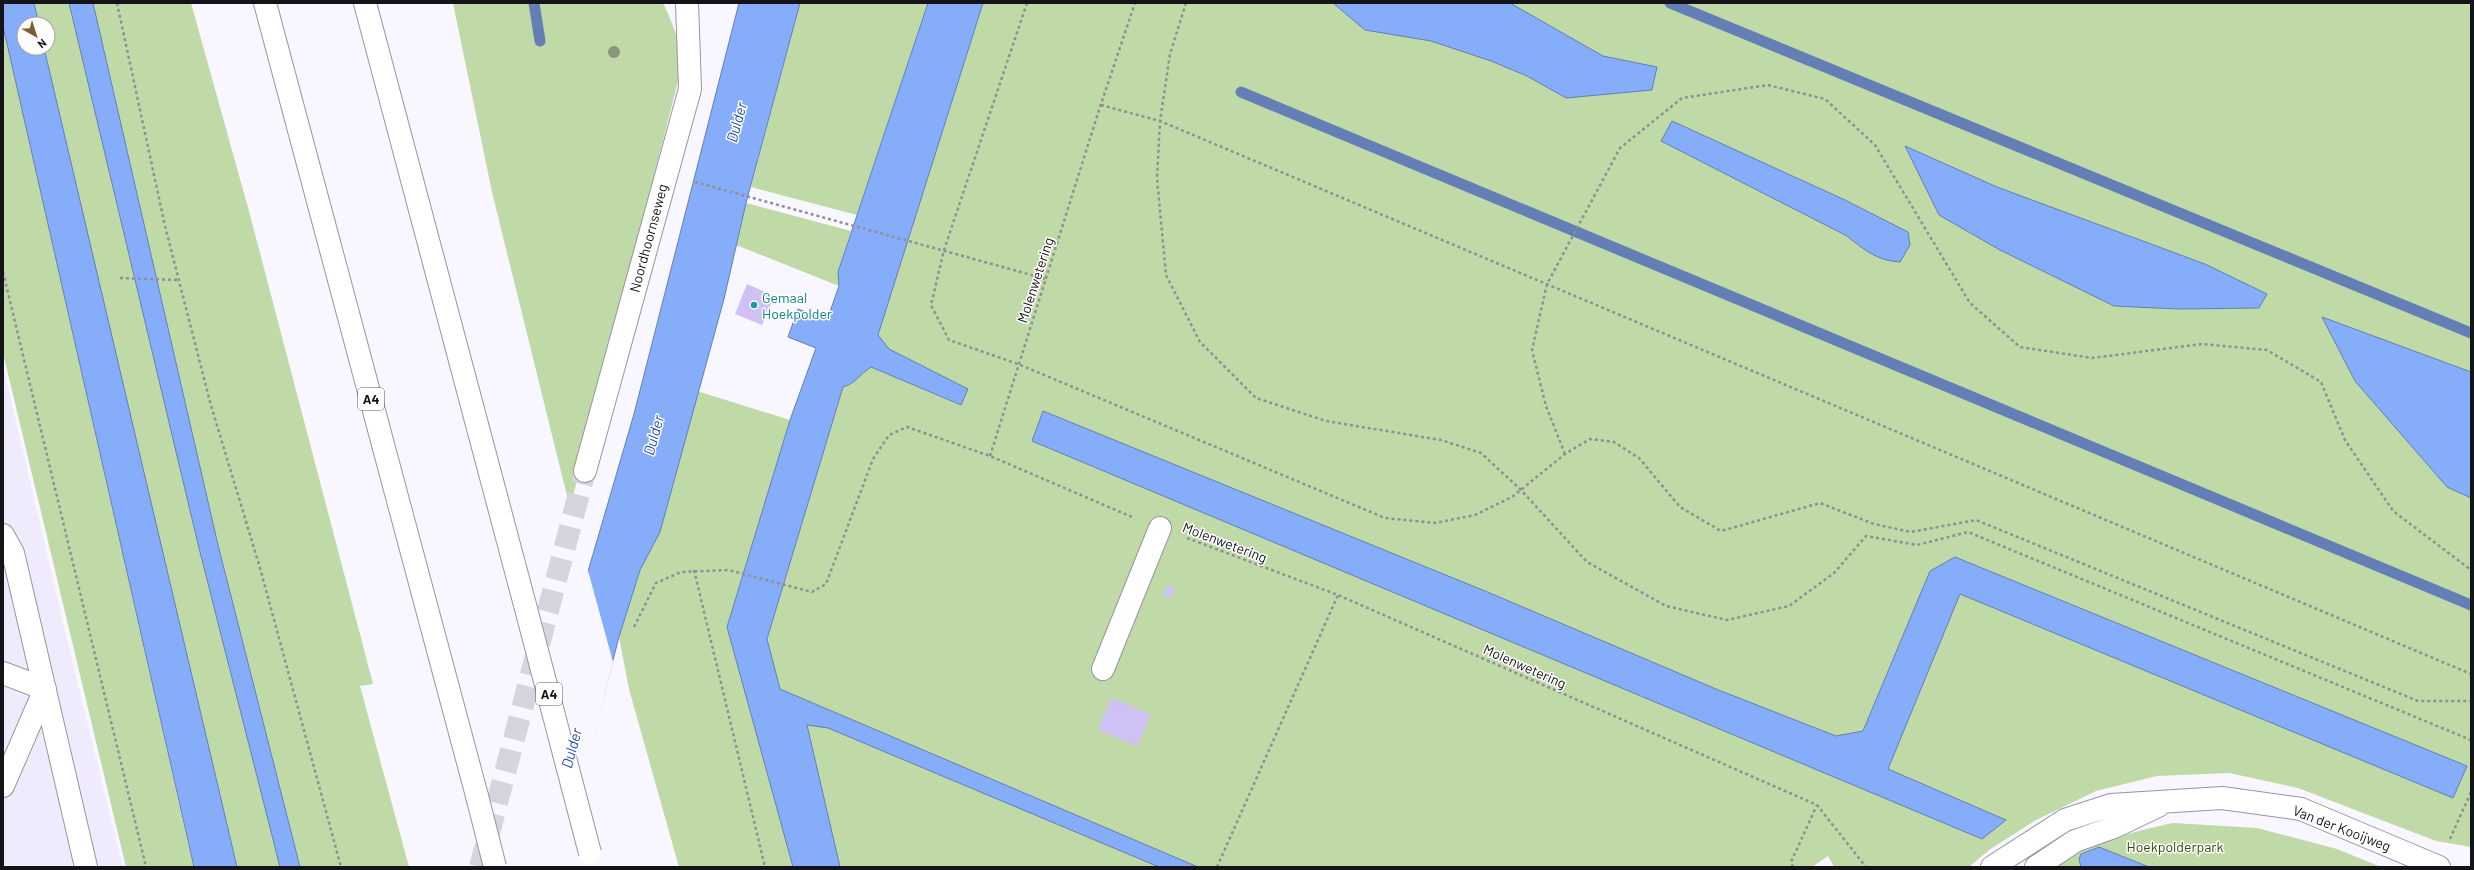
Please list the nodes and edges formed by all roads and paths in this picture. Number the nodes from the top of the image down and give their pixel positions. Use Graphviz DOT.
graph roads {
  1 [pos="117,3"];
  2 [pos="265,3"];
  3 [pos="365,3"];
  4 [pos="687,3"];
  5 [pos="1026,3"];
  6 [pos="1136,3"];
  7 [pos="1186,3"];
  8 [pos="1101,105"];
  9 [pos="1160,121"];
  10 [pos="689,181"];
  11 [pos="944,250"];
  12 [pos="3,272"];
  13 [pos="120,278"];
  14 [pos="178,280"];
  15 [pos="1046,280"];
  16 [pos="1547,284"];
  17 [pos="1018,364"];
  18 [pos="1565,454"];
  19 [pos="990,456"];
  20 [pos="586,471"];
  21 [pos="1521,490"];
  22 [pos="1160,528"];
  23 [pos="3,534"];
  24 [pos="694,570"];
  25 [pos="2471,570"];
  26 [pos="1338,595"];
  27 [pos="634,627"];
  28 [pos="1103,669"];
  29 [pos="3,673"];
  30 [pos="2471,674"];
  31 [pos="45,689"];
  32 [pos="2471,701"];
  33 [pos="2471,740"];
  34 [pos="3,786"];
  35 [pos="2471,792"];
  36 [pos="2170,801"];
  37 [pos="1817,805"];
  38 [pos="592,860"];
  39 [pos="86,867"];
  40 [pos="146,867"];
  41 [pos="341,867"];
  42 [pos="495,867"];
  43 [pos="765,867"];
  44 [pos="1217,867"];
  45 [pos="1793,867"];
  46 [pos="1866,867"];
  47 [pos="1992,867"];
  48 [pos="2036,867"];
  49 [pos="2438,867"];
  1 -- 14 [label="path"];
  2 -- 42 [label="main road, A4, bridge"];
  3 -- 38 [label="main road, A4, bridge"];
  4 -- 20 [label="main road, Noordhoornseweg"];
  5 -- 11 [label="path"];
  6 -- 8 [label="path, Molenwetering"];
  7 -- 9 [label="path"];
  8 -- 9 [label="path"];
  8 -- 15 [label="path, Molenwetering"];
  9 -- 16 [label="path"];
  9 -- 21 [label="path"];
  10 -- 11 [label="path"];
  11 -- 15 [label="path"];
  11 -- 17 [label="path"];
  12 -- 40 [label="path"];
  13 -- 14 [label="path"];
  14 -- 41 [label="path"];
  15 -- 17 [label="path, Molenwetering"];
  16 -- 18 [label="path"];
  16 -- 25 [label="path"];
  16 -- 30 [label="path"];
  17 -- 19 [label="path, Molenwetering"];
  17 -- 21 [label="path"];
  18 -- 21 [label="path"];
  18 -- 32 [label="path"];
  19 -- 22 [label="path, Molenwetering"];
  19 -- 24 [label="path"];
  21 -- 33 [label="path"];
  22 -- 26 [label="path, Molenwetering"];
  22 -- 28 [label="main road"];
  23 -- 31 [label="main road"];
  24 -- 27 [label="path"];
  24 -- 43 [label="path"];
  26 -- 37 [label="path, Molenwetering"];
  26 -- 44 [label="path"];
  29 -- 31 [label="main road"];
  31 -- 34 [label="main road"];
  31 -- 39 [label="main road"];
  35 -- 49 [label="path"];
  36 -- 47 [label="main road, Van der Kooijweg"];
  36 -- 48 [label="main road, Van der Kooijweg"];
  36 -- 49 [label="main road, Van der Kooijweg"];
  37 -- 45 [label="path"];
  37 -- 46 [label="path, Molenwetering"];
}
